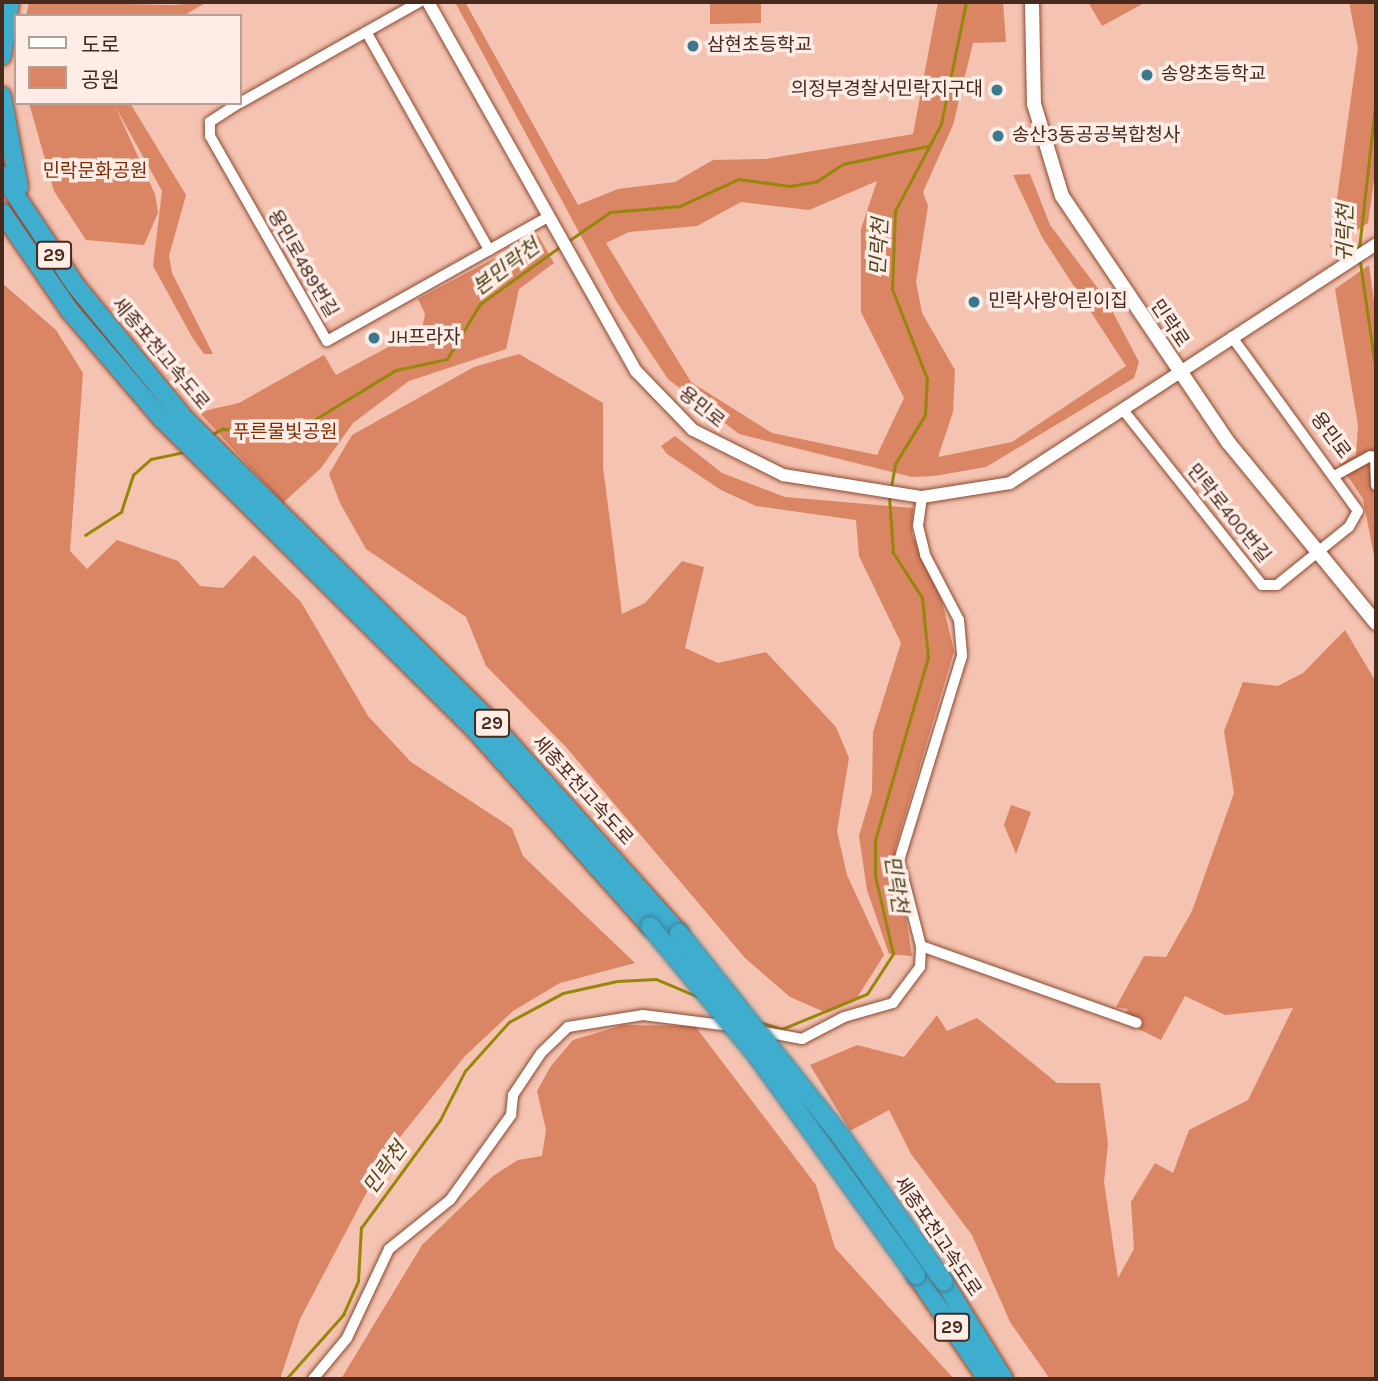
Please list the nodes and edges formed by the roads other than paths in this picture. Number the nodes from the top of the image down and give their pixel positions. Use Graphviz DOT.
graph roads {
  1 [pos="10,2"];
  2 [pos="419,2"];
  3 [pos="428,2"];
  4 [pos="1031,2"];
  5 [pos="368,35"];
  6 [pos="2,56"];
  7 [pos="2,96"];
  8 [pos="242,101"];
  9 [pos="236,105"];
  10 [pos="2,175"];
  11 [pos="2,212"];
  12 [pos="546,218"];
  13 [pos="34,226"];
  14 [pos="1376,244"];
  15 [pos="489,250"];
  16 [pos="1232,337"];
  17 [pos="1178,372"];
  18 [pos="1124,411"];
  19 [pos="1373,456"];
  20 [pos="1336,475"];
  21 [pos="1376,485"];
  22 [pos="922,497"];
  23 [pos="284,532"];
  24 [pos="1317,553"];
  25 [pos="1376,623"];
  26 [pos="920,946"];
  27 [pos="1137,1023"];
  28 [pos="313,1379"];
  29 [pos="987,1379"];
  30 [pos="1004,1379"];
  1 -- 6 [label="highway"];
  2 -- 5 [label="street, 용민로489번길"];
  3 -- 12 [label="street"];
  4 -- 17 [label="main road, 민락로"];
  5 -- 8 [label="street, 용민로489번길"];
  5 -- 15 [label="street"];
  7 -- 13 [label="highway"];
  9 -- 15 [label="street, 용민로489번길"];
  10 -- 13 [label="highway, 세종포천고속도로 / 29"];
  11 -- 23 [label="highway, 세종포천고속도로 / 29"];
  12 -- 15 [label="street, 용민로489번길"];
  12 -- 22 [label="street, 용민로"];
  13 -- 23 [label="highway, 세종포천고속도로 / 29"];
  14 -- 16 [label="street"];
  16 -- 17 [label="street"];
  16 -- 20 [label="street, 용민로"];
  17 -- 18 [label="street"];
  17 -- 24 [label="main road, 민락로"];
  18 -- 22 [label="street"];
  18 -- 24 [label="street, 민락로400번길"];
  19 -- 20 [label="street"];
  19 -- 21 [label="street"];
  20 -- 24 [label="street, 용민로"];
  22 -- 26 [label="street"];
  23 -- 29 [label="highway, 세종포천고속도로 / 29, bridge"];
  23 -- 30 [label="highway, 세종포천고속도로 / 29, bridge"];
  24 -- 25 [label="main road, 민락로"];
  26 -- 27 [label="street"];
  26 -- 28 [label="street"];
}
